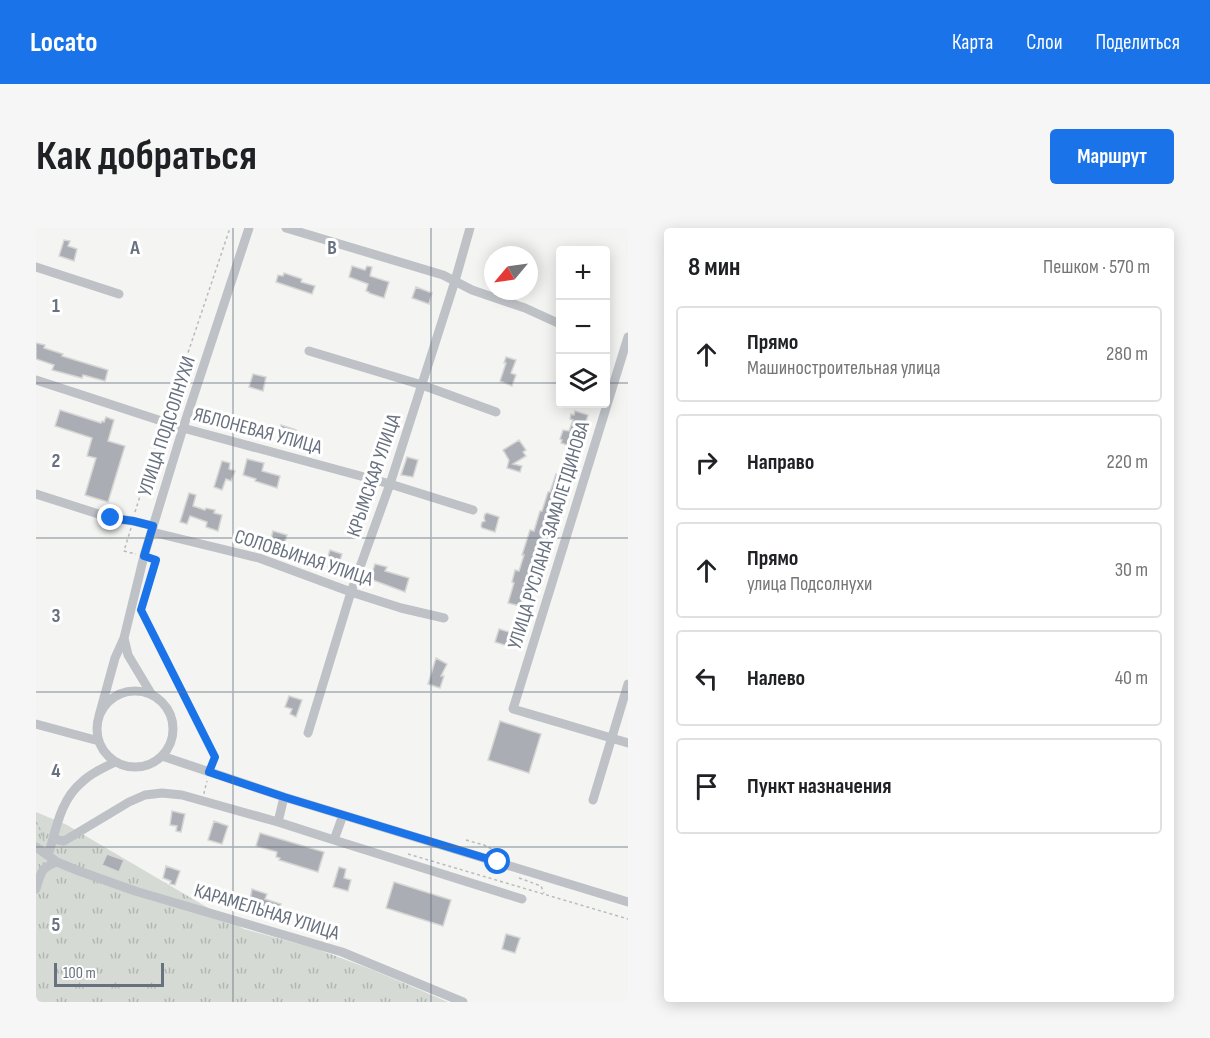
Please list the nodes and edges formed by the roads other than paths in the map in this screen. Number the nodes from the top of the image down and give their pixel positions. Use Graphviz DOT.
graph roads {
  1 [pos="249,228"];
  2 [pos="286,228"];
  3 [pos="470,228"];
  4 [pos="36,267"];
  5 [pos="455,281"];
  6 [pos="119,294"];
  7 [pos="556,322"];
  8 [pos="628,337"];
  9 [pos="309,351"];
  10 [pos="36,380"];
  11 [pos="422,385"];
  12 [pos="496,412"];
  13 [pos="183,428"];
  14 [pos="390,484"];
  15 [pos="36,494"];
  16 [pos="473,510"];
  17 [pos="153,529"];
  18 [pos="351,592"];
  19 [pos="444,618"];
  20 [pos="124,638"];
  21 [pos="628,684"];
  22 [pos="152,695"];
  23 [pos="99,716"];
  24 [pos="36,724"];
  25 [pos="308,734"];
  26 [pos="612,738"];
  27 [pos="99,741"];
  28 [pos="628,743"];
  29 [pos="162,756"];
  30 [pos="115,762"];
  31 [pos="284,797"];
  32 [pos="592,800"];
  33 [pos="343,815"];
  34 [pos="278,822"];
  35 [pos="53,839"];
  36 [pos="334,840"];
  37 [pos="36,847"];
  38 [pos="48,856"];
  39 [pos="57,862"];
  40 [pos="36,889"];
  41 [pos="522,899"];
  42 [pos="628,902"];
  43 [pos="463,1002"];
  1 -- 13 [label="street, УЛИЦА ПОДСОЛНУХИ"];
  2 -- 5 [label="street"];
  3 -- 5 [label="street, КРЫМСКАЯ УЛИЦА"];
  4 -- 6 [label="street"];
  5 -- 7 [label="street"];
  5 -- 11 [label="street, КРЫМСКАЯ УЛИЦА"];
  8 -- 26 [label="street, УЛИЦА РУСЛАНА ЗАМАЛЕТДИНОВА"];
  9 -- 11 [label="street"];
  10 -- 13 [label="street, ЯБЛОНЕВАЯ УЛИЦА"];
  11 -- 12 [label="street"];
  11 -- 14 [label="street, КРЫМСКАЯ УЛИЦА"];
  13 -- 14 [label="street, ЯБЛОНЕВАЯ УЛИЦА"];
  13 -- 17 [label="street, УЛИЦА ПОДСОЛНУХИ"];
  14 -- 16 [label="street, ЯБЛОНЕВАЯ УЛИЦА"];
  14 -- 18 [label="street, КРЫМСКАЯ УЛИЦА"];
  15 -- 17 [label="street, СОЛОВЬИНАЯ УЛИЦА"];
  17 -- 18 [label="street, СОЛОВЬИНАЯ УЛИЦА"];
  17 -- 20 [label="street, УЛИЦА ПОДСОЛНУХИ"];
  18 -- 19 [label="street, СОЛОВЬИНАЯ УЛИЦА"];
  18 -- 25 [label="street, КРЫМСКАЯ УЛИЦА"];
  20 -- 22 [label="street"];
  20 -- 23 [label="street, УЛИЦА ПОДСОЛНУХИ"];
  21 -- 26 [label="street"];
  22 -- 23 [label="street"];
  22 -- 29 [label="street"];
  23 -- 27 [label="street"];
  24 -- 27 [label="street"];
  26 -- 28 [label="street"];
  26 -- 32 [label="street"];
  27 -- 30 [label="street"];
  29 -- 30 [label="street"];
  29 -- 31 [label="street"];
  30 -- 35 [label="street"];
  31 -- 33 [label="street"];
  31 -- 34 [label="street"];
  33 -- 36 [label="street"];
  33 -- 42 [label="street"];
  34 -- 35 [label="street"];
  34 -- 36 [label="street"];
  35 -- 38 [label="street"];
  36 -- 41 [label="street"];
  37 -- 38 [label="street, КАРАМЕЛЬНАЯ УЛИЦА"];
  38 -- 39 [label="street, КАРАМЕЛЬНАЯ УЛИЦА"];
  39 -- 40 [label="street"];
  39 -- 43 [label="street, КАРАМЕЛЬНАЯ УЛИЦА"];
}
